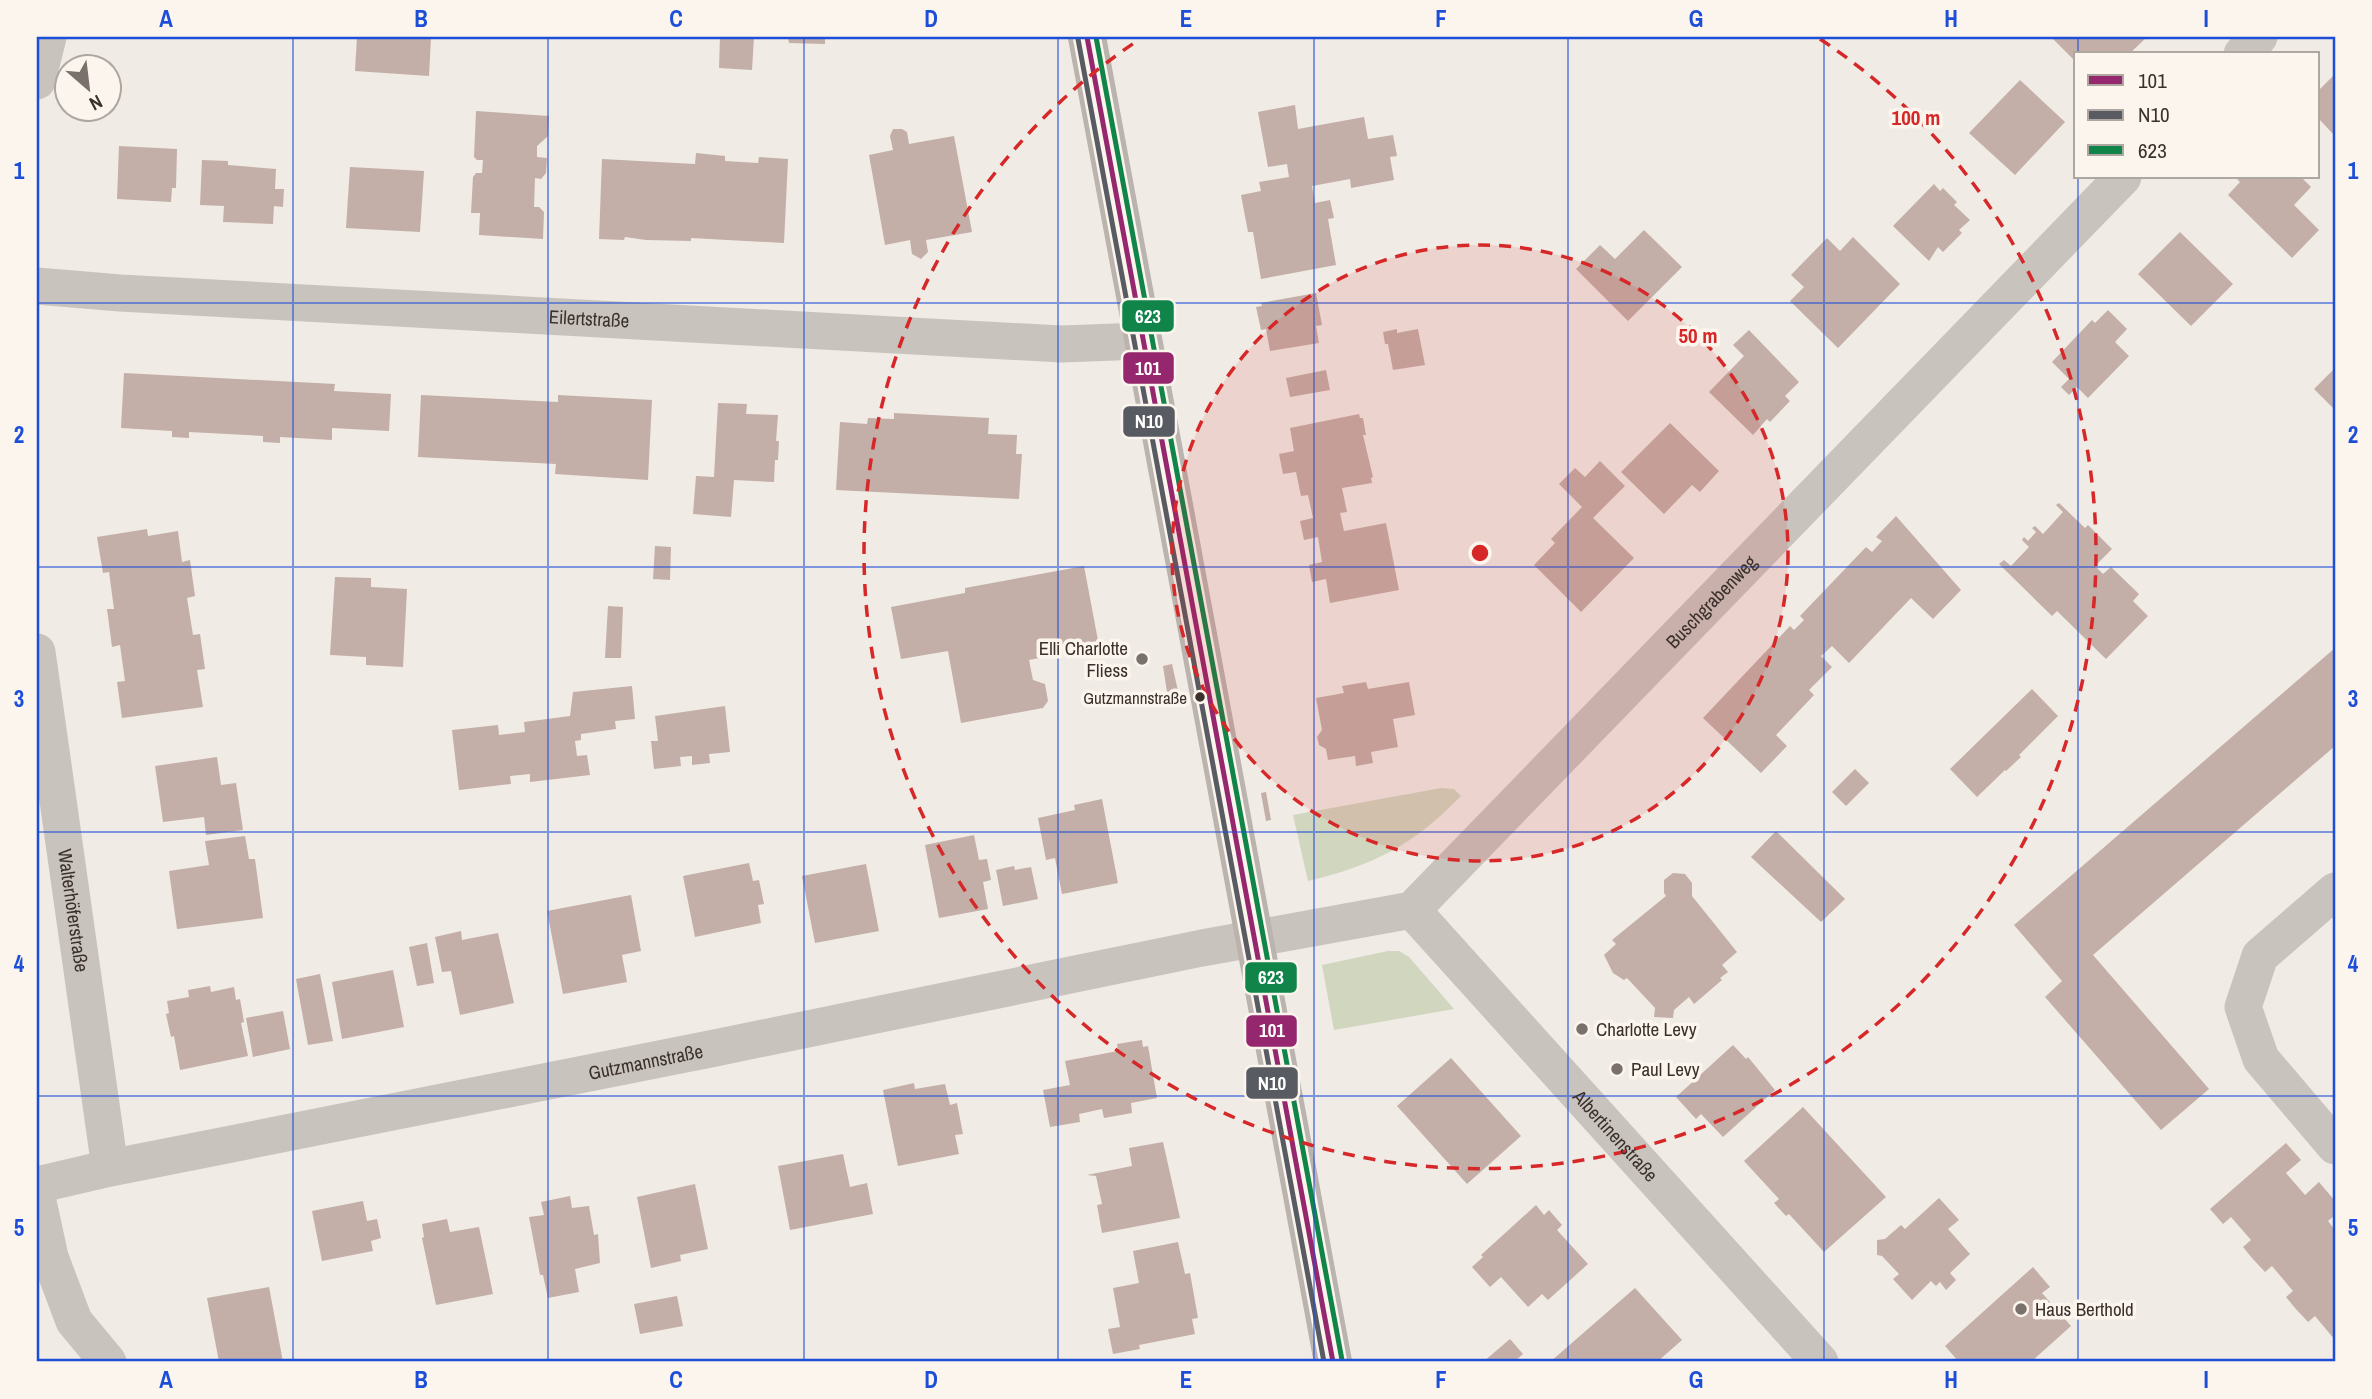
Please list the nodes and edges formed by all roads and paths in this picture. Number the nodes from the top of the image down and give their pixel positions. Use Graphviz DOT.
graph roads {
  1 [pos="48,37"];
  2 [pos="1087,37"];
  3 [pos="2259,37"];
  4 [pos="2244,52"];
  5 [pos="37,81"];
  6 [pos="2122,178"];
  7 [pos="37,286"];
  8 [pos="1143,341"];
  9 [pos="37,652"];
  10 [pos="2335,891"];
  11 [pos="1412,909"];
  12 [pos="1254,939"];
  13 [pos="2335,1146"];
  14 [pos="110,1168"];
  15 [pos="37,1185"];
  16 [pos="37,1197"];
  17 [pos="108,1362"];
  18 [pos="1333,1362"];
  19 [pos="1820,1362"];
  1 -- 5 [label="street"];
  2 -- 8 [label="main road"];
  3 -- 4 [label="street"];
  6 -- 11 [label="street, Buschgrabenweg"];
  7 -- 8 [label="street, Eilertstraße"];
  8 -- 12 [label="main road"];
  9 -- 14 [label="street, Walterhöferstraße"];
  10 -- 13 [label="street"];
  11 -- 12 [label="street"];
  11 -- 19 [label="street, Albertinenstraße"];
  12 -- 14 [label="street, Gutzmannstraße"];
  12 -- 18 [label="main road"];
  14 -- 15 [label="street, Gutzmannstraße"];
  16 -- 17 [label="street"];
}
